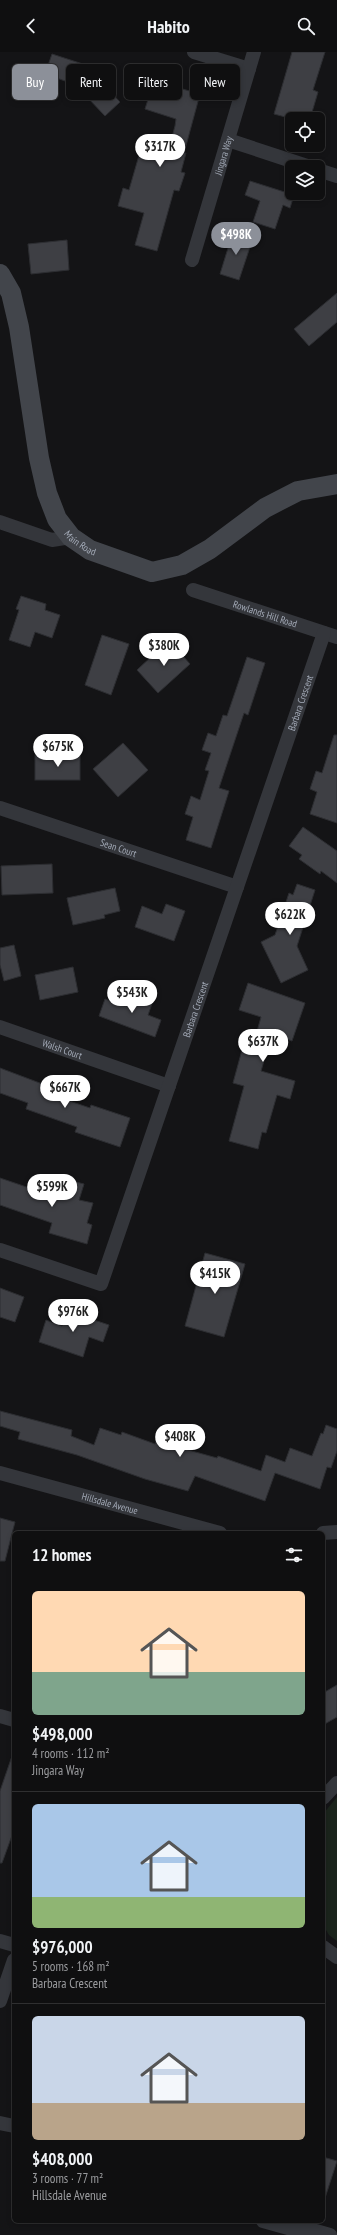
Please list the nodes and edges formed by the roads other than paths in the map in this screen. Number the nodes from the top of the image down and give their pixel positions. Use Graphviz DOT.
graph roads {
  1 [pos="194,52"];
  2 [pos="254,52"];
  3 [pos="249,69"];
  4 [pos="228,140"];
  5 [pos="289,160"];
  6 [pos="325,172"];
  7 [pos="337,176"];
  8 [pos="192,260"];
  9 [pos="0,274"];
  10 [pos="337,484"];
  11 [pos="0,522"];
  12 [pos="71,538"];
  13 [pos="193,590"];
  14 [pos="331,635"];
  15 [pos="0,808"];
  16 [pos="237,887"];
  17 [pos="0,1027"];
  18 [pos="169,1086"];
  19 [pos="0,1250"];
  20 [pos="0,1473"];
  21 [pos="213,1531"];
  22 [pos="337,1532"];
  23 [pos="325,1533"];
  24 [pos="0,1716"];
  25 [pos="12,1719"];
  26 [pos="337,1783"];
  27 [pos="325,1796"];
  28 [pos="0,1941"];
  29 [pos="12,1944"];
  30 [pos="325,1948"];
  31 [pos="337,1957"];
  32 [pos="12,1966"];
  33 [pos="0,2001"];
  34 [pos="0,2123"];
  35 [pos="12,2126"];
  36 [pos="270,2223"];
  37 [pos="306,2223"];
  38 [pos="316,2231"];
  39 [pos="330,2235"];
  1 -- 3 [label="street"];
  2 -- 3 [label="street, Jingara Way"];
  3 -- 4 [label="street, Jingara Way"];
  4 -- 5 [label="street"];
  4 -- 8 [label="street, Jingara Way"];
  6 -- 7 [label="street"];
  9 -- 12 [label="main road, Main Road"];
  10 -- 12 [label="main road, Main Road"];
  11 -- 12 [label="street"];
  13 -- 14 [label="street, Rowlands Hill Road"];
  14 -- 16 [label="street, Barbara Crescent"];
  15 -- 16 [label="street, Sean Court"];
  16 -- 18 [label="street, Barbara Crescent"];
  17 -- 18 [label="street, Walsh Court"];
  18 -- 19 [label="street, Barbara Crescent"];
  20 -- 21 [label="street, Hillsdale Avenue"];
  22 -- 23 [label="street"];
  24 -- 25 [label="street"];
  26 -- 27 [label="street"];
  28 -- 29 [label="street"];
  30 -- 31 [label="street"];
  32 -- 33 [label="street"];
  34 -- 35 [label="street"];
  36 -- 38 [label="street"];
  37 -- 38 [label="street"];
  38 -- 39 [label="street"];
}
